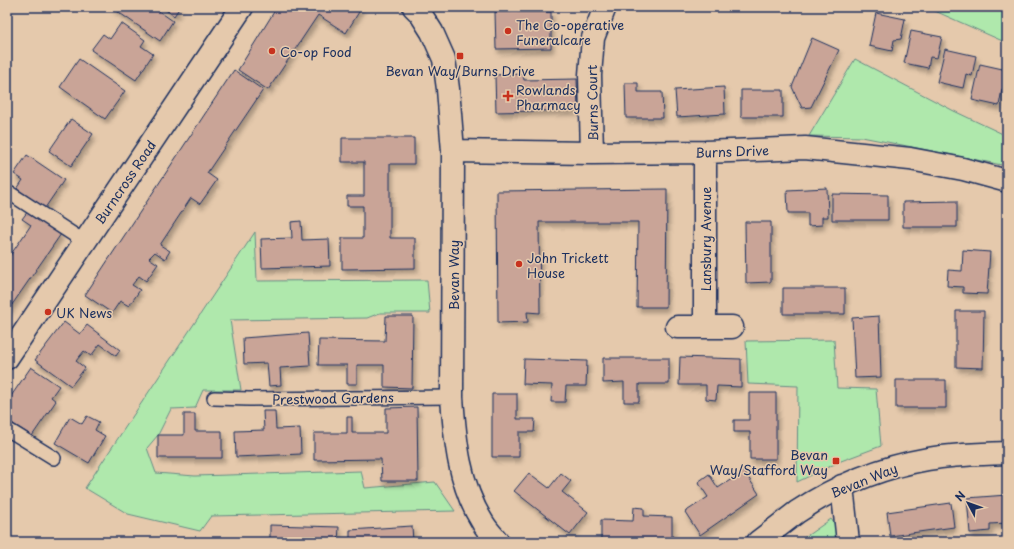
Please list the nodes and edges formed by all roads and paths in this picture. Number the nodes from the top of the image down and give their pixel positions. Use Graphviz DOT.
graph roads {
  1 [pos="242,7"];
  2 [pos="414,7"];
  3 [pos="605,7"];
  4 [pos="453,151"];
  5 [pos="705,152"];
  6 [pos="592,153"];
  7 [pos="1007,181"];
  8 [pos="7,193"];
  9 [pos="85,242"];
  10 [pos="677,326"];
  11 [pos="705,326"];
  12 [pos="732,327"];
  13 [pos="7,358"];
  14 [pos="452,397"];
  15 [pos="214,398"];
  16 [pos="7,429"];
  17 [pos="1007,453"];
  18 [pos="54,458"];
  19 [pos="842,486"];
  20 [pos="498,542"];
  21 [pos="758,542"];
  22 [pos="848,542"];
  1 -- 9 [label="street, Burncross Road"];
  2 -- 4 [label="street, Bevan Way"];
  3 -- 6 [label="street, Burns Court"];
  4 -- 6 [label="street, Burns Drive"];
  4 -- 14 [label="street, Bevan Way"];
  5 -- 6 [label="street, Burns Drive"];
  5 -- 7 [label="street, Burns Drive"];
  5 -- 11 [label="street, Lansbury Avenue"];
  8 -- 9 [label="lane"];
  9 -- 13 [label="street, Burncross Road"];
  10 -- 11 [label="street"];
  11 -- 12 [label="street"];
  14 -- 15 [label="lane, Prestwood Gardens"];
  14 -- 20 [label="street, Bevan Way"];
  16 -- 18 [label="lane"];
  17 -- 19 [label="street, Bevan Way"];
  19 -- 21 [label="street, Bevan Way"];
  19 -- 22 [label="street"];
}
